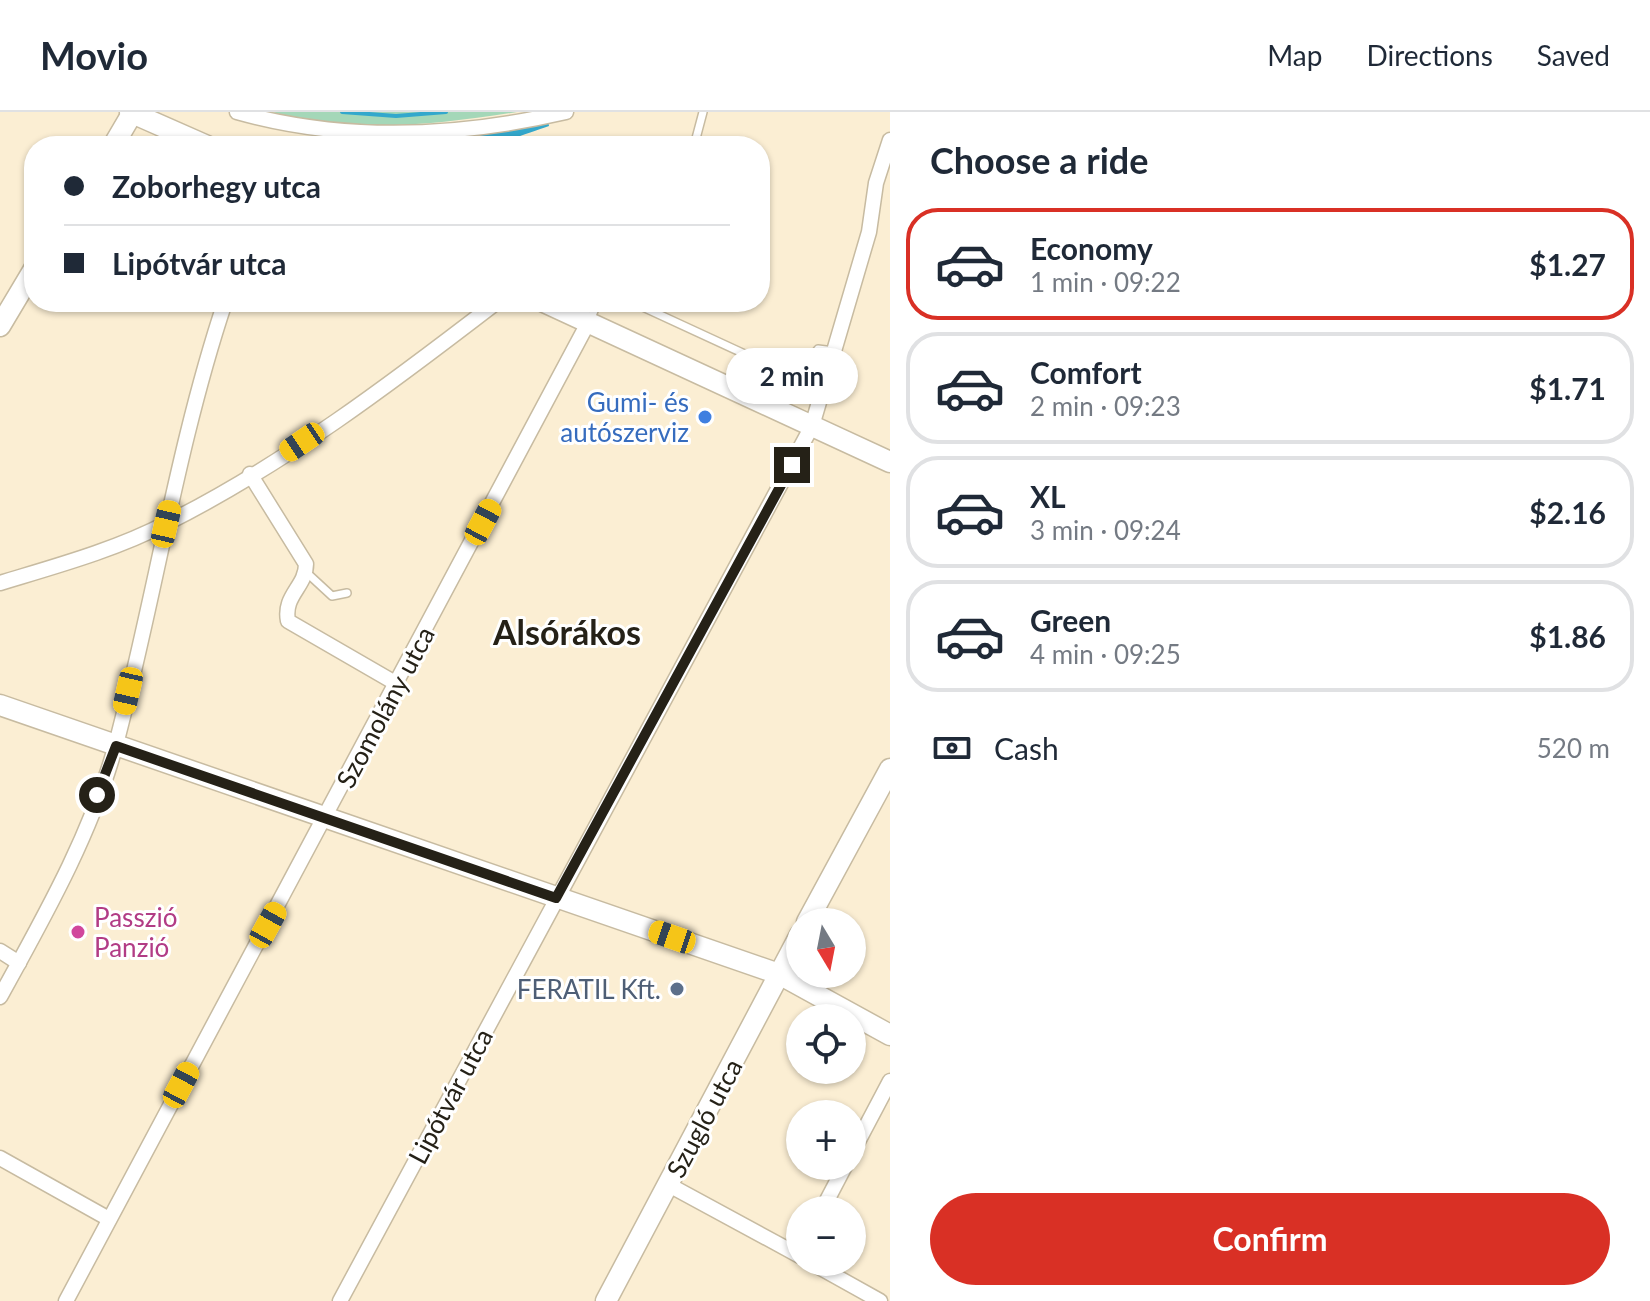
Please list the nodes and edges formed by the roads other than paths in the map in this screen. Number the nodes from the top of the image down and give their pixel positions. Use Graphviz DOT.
graph roads {
  1 [pos="132,112"];
  2 [pos="237,112"];
  3 [pos="566,112"];
  4 [pos="703,112"];
  5 [pos="119,136"];
  6 [pos="185,136"];
  7 [pos="697,136"];
  8 [pos="890,140"];
  9 [pos="24,286"];
  10 [pos="220,312"];
  11 [pos="484,312"];
  12 [pos="565,312"];
  13 [pos="593,312"];
  14 [pos="654,312"];
  15 [pos="588,323"];
  16 [pos="0,326"];
  17 [pos="834,351"];
  18 [pos="812,426"];
  19 [pos="890,462"];
  20 [pos="250,474"];
  21 [pos="166,524"];
  22 [pos="306,572"];
  23 [pos="0,583"];
  24 [pos="347,593"];
  25 [pos="397,684"];
  26 [pos="0,705"];
  27 [pos="116,746"];
  28 [pos="890,769"];
  29 [pos="326,818"];
  30 [pos="556,898"];
  31 [pos="815,908"];
  32 [pos="0,951"];
  33 [pos="786,961"];
  34 [pos="19,963"];
  35 [pos="779,974"];
  36 [pos="0,997"];
  37 [pos="890,1035"];
  38 [pos="890,1081"];
  39 [pos="866,1126"];
  40 [pos="0,1158"];
  41 [pos="669,1185"];
  42 [pos="109,1219"];
  43 [pos="786,1248"];
  44 [pos="836,1276"];
  45 [pos="66,1301"];
  46 [pos="340,1301"];
  47 [pos="606,1301"];
  48 [pos="880,1301"];
  1 -- 5 [label="street"];
  1 -- 6 [label="street"];
  2 -- 3 [label="street"];
  4 -- 7 [label="lane"];
  8 -- 17 [label="street, Lipótvár utca"];
  9 -- 16 [label="street"];
  10 -- 21 [label="street"];
  11 -- 20 [label="street"];
  12 -- 15 [label="street"];
  13 -- 15 [label="lane"];
  14 -- 17 [label="lane"];
  15 -- 18 [label="street"];
  15 -- 25 [label="street, Szomolány utca"];
  17 -- 18 [label="street, Lipótvár utca"];
  18 -- 19 [label="street"];
  18 -- 30 [label="street, Lipótvár utca"];
  20 -- 21 [label="street"];
  20 -- 22 [label="street"];
  21 -- 23 [label="street"];
  21 -- 27 [label="street"];
  22 -- 24 [label="lane"];
  22 -- 25 [label="street"];
  25 -- 29 [label="street, Szomolány utca"];
  26 -- 27 [label="street"];
  27 -- 29 [label="street"];
  27 -- 34 [label="street"];
  28 -- 31 [label="street"];
  29 -- 30 [label="street"];
  29 -- 42 [label="street, Szomolány utca"];
  30 -- 35 [label="street"];
  30 -- 46 [label="street, Lipótvár utca"];
  32 -- 34 [label="street"];
  33 -- 35 [label="street, Szugló utca"];
  34 -- 36 [label="street"];
  35 -- 37 [label="street"];
  35 -- 41 [label="street, Szugló utca"];
  38 -- 39 [label="street"];
  40 -- 42 [label="street"];
  41 -- 43 [label="street"];
  41 -- 47 [label="street, Szugló utca"];
  42 -- 45 [label="street, Szomolány utca"];
  44 -- 48 [label="street"];
}
